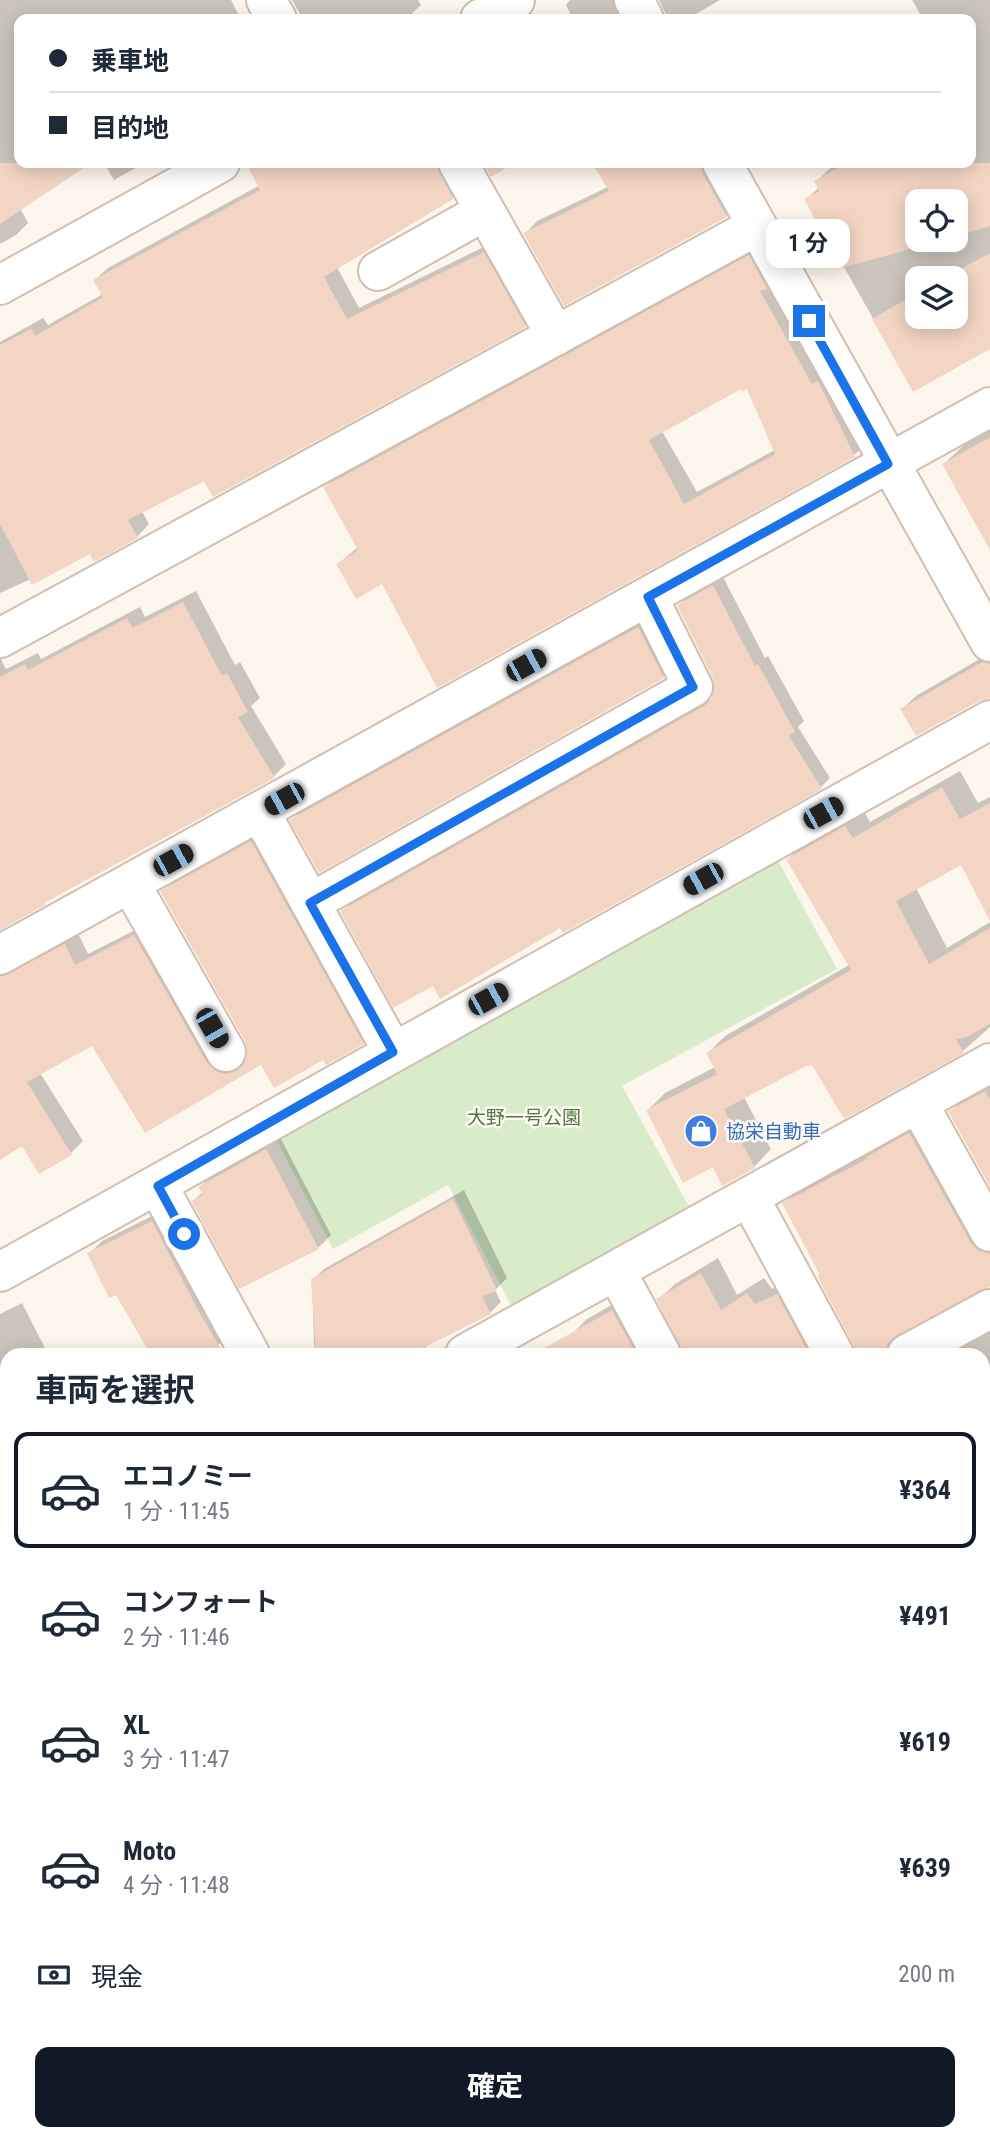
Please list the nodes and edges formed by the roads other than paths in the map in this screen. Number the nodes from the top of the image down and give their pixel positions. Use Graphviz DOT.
graph roads {
  1 [pos="515,0"];
  2 [pos="489,14"];
  3 [pos="211,168"];
  4 [pos="461,168"];
  5 [pos="725,168"];
  6 [pos="485,211"];
  7 [pos="757,226"];
  8 [pos="378,271"];
  9 [pos="0,285"];
  10 [pos="556,336"];
  11 [pos="990,407"];
  12 [pos="888,464"];
  13 [pos="648,597"];
  14 [pos="0,638"];
  15 [pos="990,642"];
  16 [pos="990,720"];
  17 [pos="260,812"];
  18 [pos="130,883"];
  19 [pos="310,903"];
  20 [pos="0,955"];
  21 [pos="226,1052"];
  22 [pos="393,1052"];
  23 [pos="990,1063"];
  24 [pos="918,1103"];
  25 [pos="158,1186"];
  26 [pos="749,1197"];
  27 [pos="990,1232"];
  28 [pos="616,1271"];
  29 [pos="0,1272"];
  30 [pos="990,1309"];
  31 [pos="247,1348"];
  32 [pos="475,1348"];
  33 [pos="658,1348"];
  34 [pos="831,1348"];
  35 [pos="918,1348"];
  1 -- 2 [label="street"];
  3 -- 9 [label="street"];
  4 -- 6 [label="street"];
  5 -- 7 [label="street"];
  6 -- 8 [label="street"];
  6 -- 10 [label="street"];
  7 -- 10 [label="street"];
  7 -- 12 [label="street"];
  10 -- 14 [label="street"];
  11 -- 12 [label="street"];
  12 -- 13 [label="street"];
  12 -- 15 [label="street"];
  13 -- 17 [label="street"];
  13 -- 19 [label="street"];
  16 -- 22 [label="street"];
  17 -- 18 [label="street"];
  17 -- 19 [label="street"];
  18 -- 20 [label="street"];
  18 -- 21 [label="street"];
  19 -- 22 [label="street"];
  22 -- 25 [label="street"];
  23 -- 24 [label="street"];
  24 -- 26 [label="street"];
  24 -- 27 [label="street"];
  25 -- 29 [label="street"];
  25 -- 31 [label="street"];
  26 -- 28 [label="street"];
  26 -- 34 [label="street"];
  28 -- 32 [label="street"];
  28 -- 33 [label="street"];
  30 -- 35 [label="street"];
}
